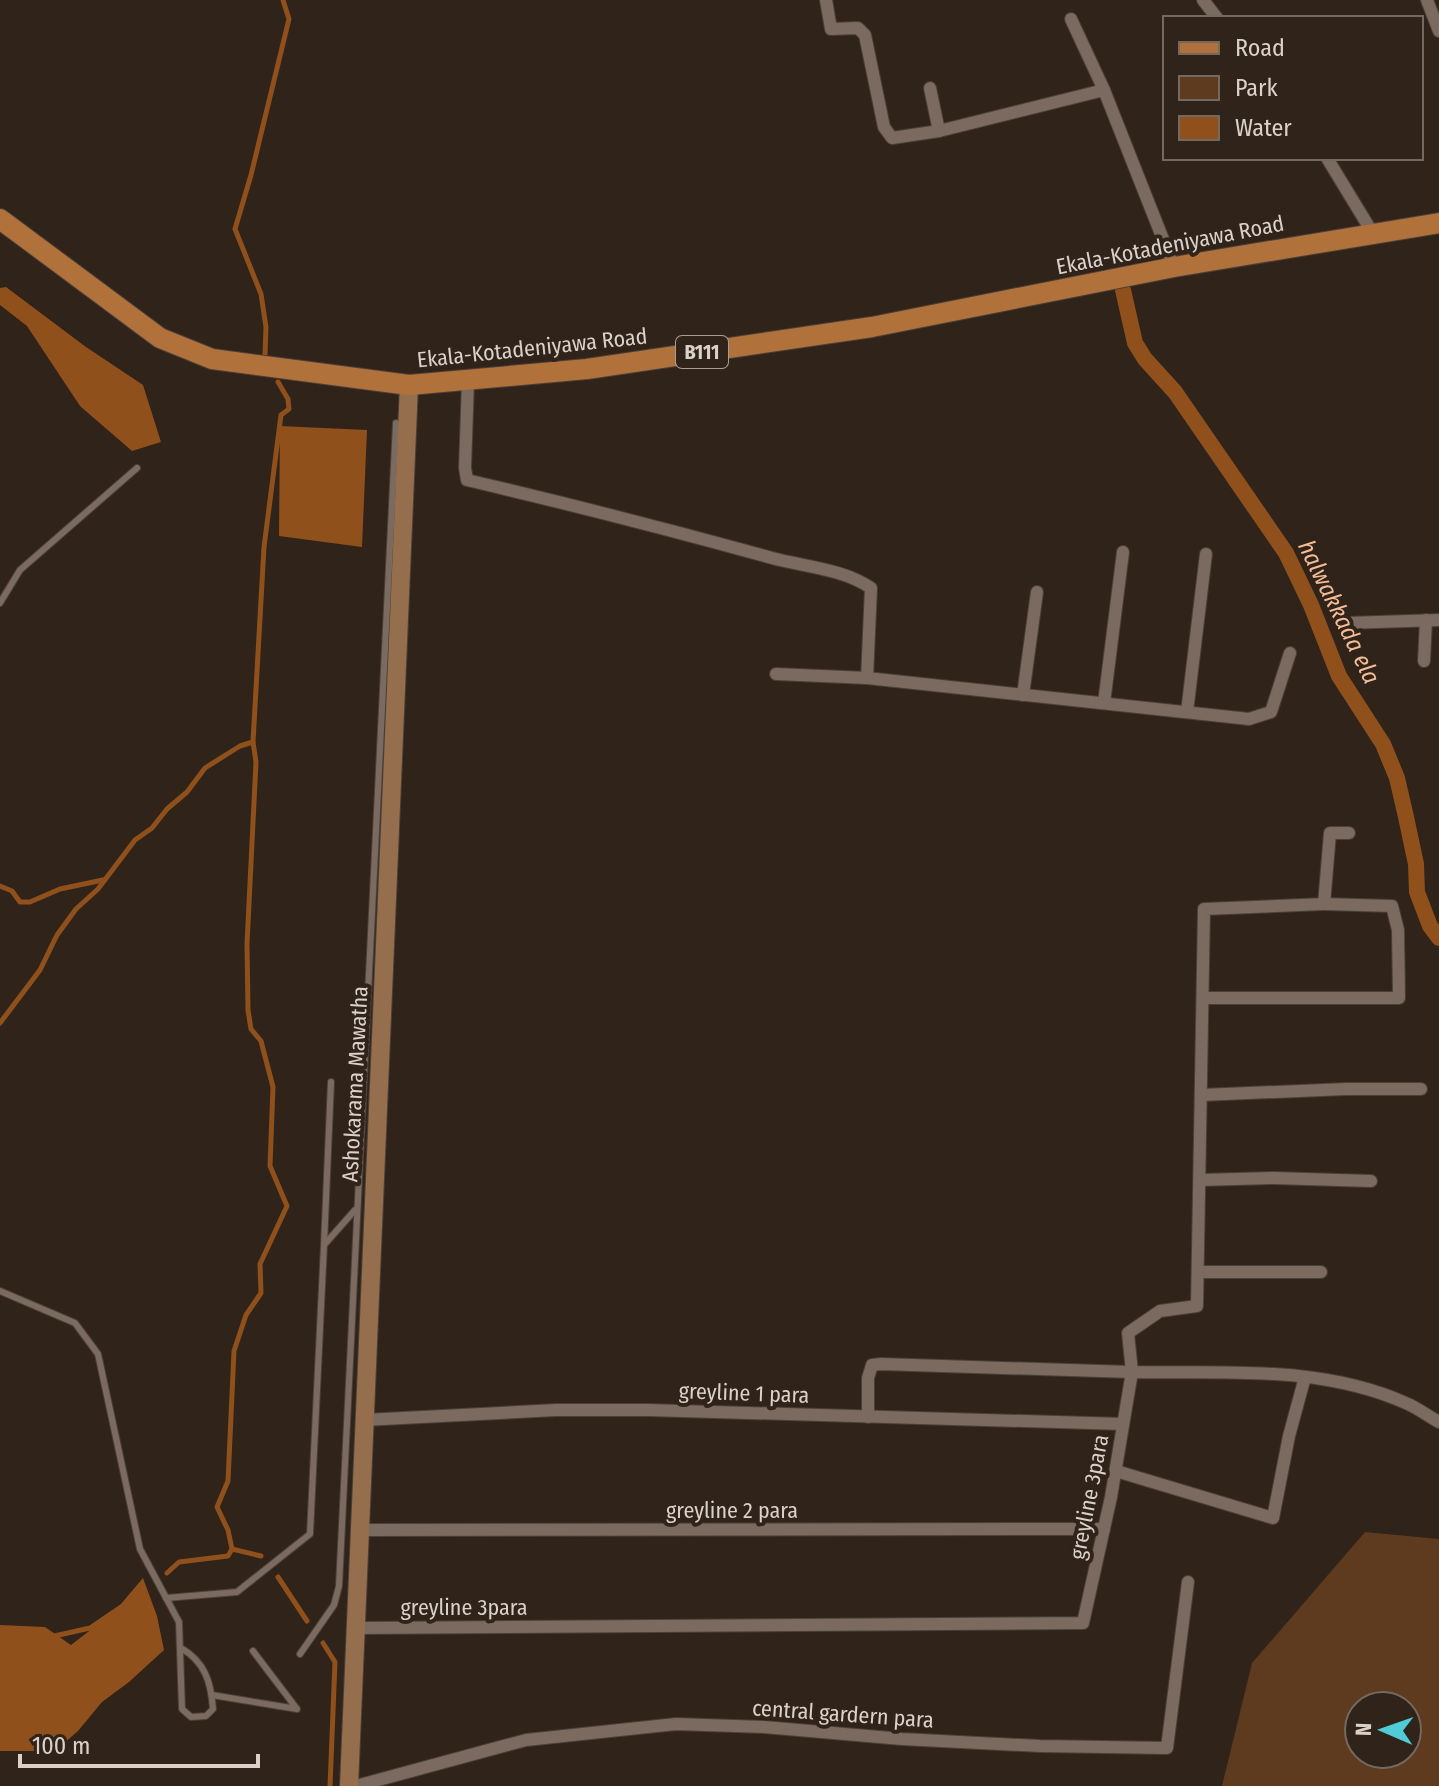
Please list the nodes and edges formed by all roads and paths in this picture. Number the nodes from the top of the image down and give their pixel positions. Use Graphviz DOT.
graph roads {
  1 [pos="826,0"];
  2 [pos="1203,0"];
  3 [pos="1427,0"];
  4 [pos="1215,16"];
  5 [pos="1071,19"];
  6 [pos="1439,31"];
  7 [pos="930,88"];
  8 [pos="1104,90"];
  9 [pos="939,131"];
  10 [pos="1328,160"];
  11 [pos="0,219"];
  12 [pos="1439,223"];
  13 [pos="1372,232"];
  14 [pos="1174,267"];
  15 [pos="468,381"];
  16 [pos="409,385"];
  17 [pos="396,423"];
  18 [pos="137,468"];
  19 [pos="1123,552"];
  20 [pos="1206,554"];
  21 [pos="1037,592"];
  22 [pos="0,603"];
  23 [pos="1432,620"];
  24 [pos="1346,623"];
  25 [pos="1290,653"];
  26 [pos="1424,661"];
  27 [pos="776,674"];
  28 [pos="867,678"];
  29 [pos="1023,695"];
  30 [pos="1104,703"];
  31 [pos="1187,712"];
  32 [pos="1349,833"];
  33 [pos="1324,904"];
  34 [pos="1203,998"];
  35 [pos="331,1082"];
  36 [pos="1421,1089"];
  37 [pos="1201,1095"];
  38 [pos="1200,1180"];
  39 [pos="1371,1181"];
  40 [pos="356,1210"];
  41 [pos="324,1245"];
  42 [pos="1198,1272"];
  43 [pos="1321,1272"];
  44 [pos="0,1291"];
  45 [pos="1132,1372"];
  46 [pos="1305,1377"];
  47 [pos="868,1417"];
  48 [pos="364,1420"];
  49 [pos="1439,1422"];
  50 [pos="1123,1424"];
  51 [pos="1116,1471"];
  52 [pos="1104,1529"];
  53 [pos="359,1530"];
  54 [pos="1188,1582"];
  55 [pos="166,1598"];
  56 [pos="355,1628"];
  57 [pos="181,1648"];
  58 [pos="253,1651"];
  59 [pos="300,1654"];
  60 [pos="212,1695"];
  61 [pos="349,1786"];
  62 [pos="356,1786"];
  1 -- 9 [label="street"];
  2 -- 4 [label="street"];
  3 -- 6 [label="street"];
  5 -- 8 [label="street"];
  7 -- 9 [label="street"];
  8 -- 9 [label="street"];
  8 -- 14 [label="street"];
  10 -- 13 [label="street"];
  11 -- 16 [label="main road, Ekala-Kotadeniyawa Road / B111"];
  12 -- 13 [label="main road, Ekala-Kotadeniyawa Road / B111"];
  13 -- 14 [label="main road, Ekala-Kotadeniyawa Road / B111"];
  14 -- 15 [label="main road, Ekala-Kotadeniyawa Road / B111"];
  15 -- 16 [label="main road, Ekala-Kotadeniyawa Road / B111"];
  15 -- 28 [label="street"];
  16 -- 48 [label="street, Ashokarama Mawatha"];
  17 -- 40 [label="lane"];
  18 -- 22 [label="lane"];
  19 -- 30 [label="street"];
  20 -- 31 [label="street"];
  21 -- 29 [label="street"];
  23 -- 24 [label="street"];
  23 -- 26 [label="street"];
  25 -- 31 [label="street"];
  27 -- 28 [label="street"];
  28 -- 29 [label="street"];
  29 -- 30 [label="street"];
  30 -- 31 [label="street"];
  32 -- 33 [label="street"];
  33 -- 34 [label="street, greyline 3para"];
  33 -- 34 [label="street"];
  34 -- 37 [label="street, greyline 3para"];
  35 -- 41 [label="lane"];
  36 -- 37 [label="street"];
  37 -- 38 [label="street, greyline 3para"];
  38 -- 39 [label="street"];
  38 -- 42 [label="street, greyline 3para"];
  40 -- 41 [label="lane"];
  40 -- 59 [label="lane"];
  41 -- 55 [label="lane"];
  42 -- 43 [label="street"];
  42 -- 45 [label="street, greyline 3para"];
  44 -- 55 [label="lane"];
  45 -- 46 [label="street"];
  45 -- 47 [label="street"];
  45 -- 50 [label="street, greyline 3para"];
  46 -- 49 [label="street"];
  46 -- 51 [label="street"];
  47 -- 48 [label="street, greyline 1 para"];
  47 -- 50 [label="street, greyline 1 para"];
  48 -- 53 [label="street, Ashokarama Mawatha"];
  50 -- 51 [label="street, greyline 3para"];
  51 -- 52 [label="street, greyline 3para"];
  52 -- 53 [label="street, greyline 2 para"];
  52 -- 56 [label="street, greyline 3para"];
  53 -- 56 [label="street, Ashokarama Mawatha"];
  54 -- 62 [label="street, central gardern para"];
  55 -- 57 [label="lane"];
  56 -- 61 [label="street, Ashokarama Mawatha"];
  57 -- 60 [label="lane"];
  57 -- 60 [label="lane"];
  58 -- 60 [label="lane"];
}
